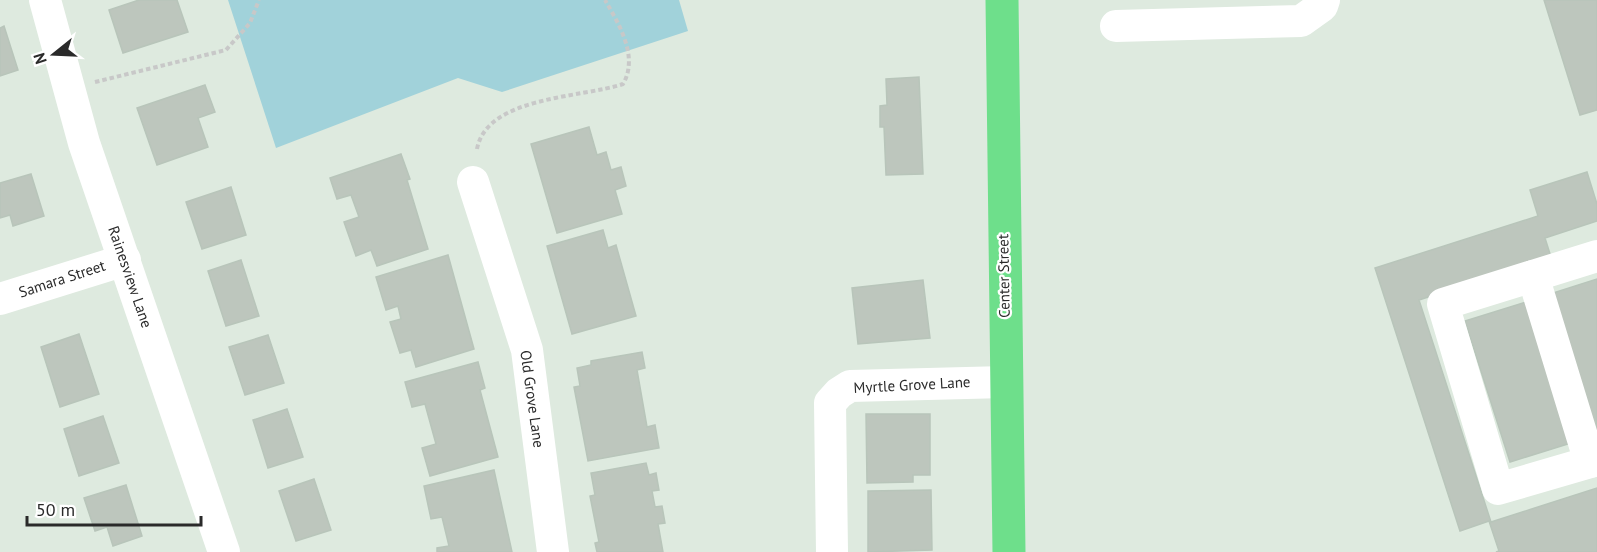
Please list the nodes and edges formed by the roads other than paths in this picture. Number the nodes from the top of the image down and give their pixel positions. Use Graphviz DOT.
graph roads {
  1 [pos="45,0"];
  2 [pos="1002,0"];
  3 [pos="1324,0"];
  4 [pos="1116,26"];
  5 [pos="473,182"];
  6 [pos="1597,256"];
  7 [pos="124,260"];
  8 [pos="1533,276"];
  9 [pos="0,299"];
  10 [pos="1005,382"];
  11 [pos="1594,461"];
  12 [pos="224,552"];
  13 [pos="553,552"];
  14 [pos="832,552"];
  15 [pos="1009,552"];
  1 -- 7 [label="street, Rainesview Lane"];
  2 -- 10 [label="main road, Center Street"];
  3 -- 4 [label="street"];
  5 -- 13 [label="street, Old Grove Lane"];
  6 -- 8 [label="street"];
  7 -- 9 [label="street, Samara Street"];
  7 -- 12 [label="street, Rainesview Lane"];
  8 -- 11 [label="street"];
  8 -- 11 [label="street"];
  10 -- 14 [label="street, Myrtle Grove Lane"];
  10 -- 15 [label="main road, Center Street"];
}
